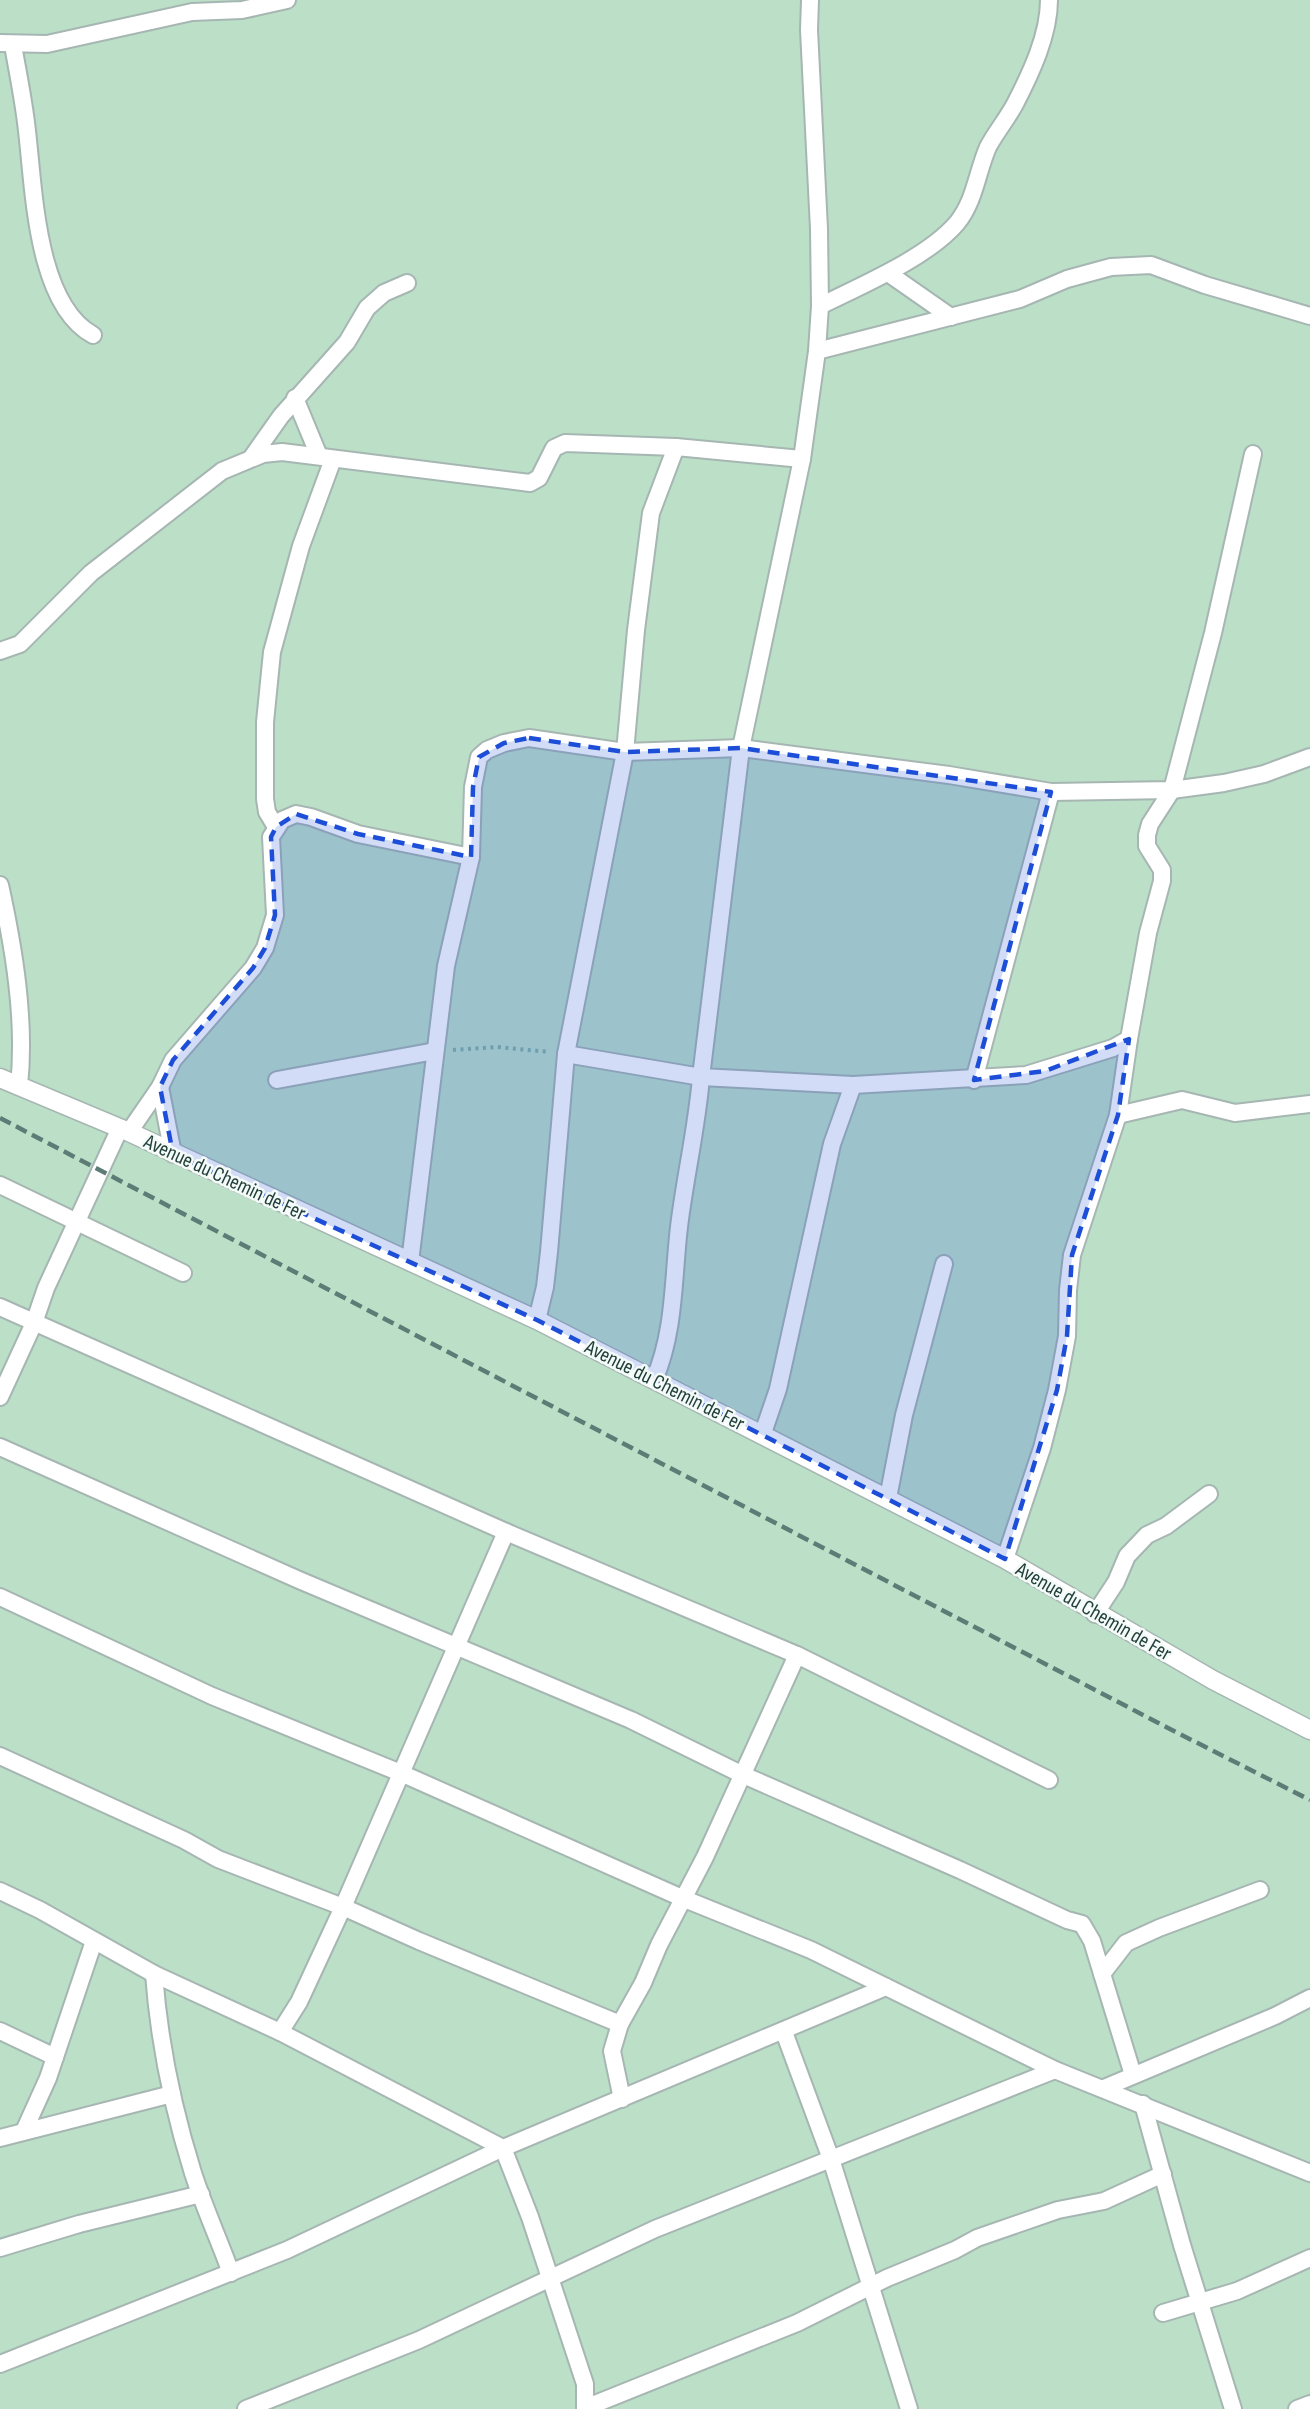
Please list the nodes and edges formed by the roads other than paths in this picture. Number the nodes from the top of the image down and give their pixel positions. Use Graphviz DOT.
graph roads {
  1 [pos="287,0"];
  2 [pos="810,0"];
  3 [pos="1049,0"];
  4 [pos="6,44"];
  5 [pos="888,273"];
  6 [pos="407,283"];
  7 [pos="820,306"];
  8 [pos="1310,316"];
  9 [pos="951,317"];
  10 [pos="93,335"];
  11 [pos="818,351"];
  12 [pos="296,398"];
  13 [pos="676,447"];
  14 [pos="1253,454"];
  15 [pos="252,457"];
  16 [pos="326,457"];
  17 [pos="802,459"];
  18 [pos="0,651"];
  19 [pos="741,748"];
  20 [pos="625,752"];
  21 [pos="1310,757"];
  22 [pos="1172,790"];
  23 [pos="1051,792"];
  24 [pos="276,826"];
  25 [pos="471,857"];
  26 [pos="0,885"];
  27 [pos="1129,1039"];
  28 [pos="435,1051"];
  29 [pos="566,1054"];
  30 [pos="701,1077"];
  31 [pos="0,1078"];
  32 [pos="277,1080"];
  33 [pos="974,1080"];
  34 [pos="853,1085"];
  35 [pos="19,1086"];
  36 [pos="160,1088"];
  37 [pos="1310,1104"];
  38 [pos="1118,1115"];
  39 [pos="124,1130"];
  40 [pos="174,1154"];
  41 [pos="0,1185"];
  42 [pos="77,1220"];
  43 [pos="410,1262"];
  44 [pos="944,1264"];
  45 [pos="183,1273"];
  46 [pos="0,1307"];
  47 [pos="537,1320"];
  48 [pos="34,1323"];
  49 [pos="654,1380"];
  50 [pos="0,1396"];
  51 [pos="763,1433"];
  52 [pos="0,1447"];
  53 [pos="1209,1494"];
  54 [pos="888,1498"];
  55 [pos="506,1532"];
  56 [pos="1005,1559"];
  57 [pos="0,1597"];
  58 [pos="1095,1614"];
  59 [pos="456,1647"];
  60 [pos="797,1655"];
  61 [pos="1310,1730"];
  62 [pos="0,1756"];
  63 [pos="403,1774"];
  64 [pos="741,1774"];
  65 [pos="1049,1780"];
  66 [pos="1260,1890"];
  67 [pos="0,1891"];
  68 [pos="682,1898"];
  69 [pos="343,1907"];
  70 [pos="94,1941"];
  71 [pos="154,1974"];
  72 [pos="1101,1974"];
  73 [pos="886,1987"];
  74 [pos="1310,1998"];
  75 [pos="620,2024"];
  76 [pos="0,2031"];
  77 [pos="280,2032"];
  78 [pos="784,2032"];
  79 [pos="55,2057"];
  80 [pos="1055,2070"];
  81 [pos="1133,2075"];
  82 [pos="1104,2088"];
  83 [pos="172,2094"];
  84 [pos="622,2099"];
  85 [pos="1143,2104"];
  86 [pos="24,2131"];
  87 [pos="0,2138"];
  88 [pos="503,2148"];
  89 [pos="831,2159"];
  90 [pos="1310,2173"];
  91 [pos="1163,2174"];
  92 [pos="201,2194"];
  93 [pos="0,2248"];
  94 [pos="1310,2258"];
  95 [pos="231,2273"];
  96 [pos="551,2277"];
  97 [pos="872,2286"];
  98 [pos="1199,2301"];
  99 [pos="1163,2313"];
  100 [pos="0,2364"];
  101 [pos="1310,2404"];
  102 [pos="246,2409"];
  103 [pos="585,2409"];
  104 [pos="909,2409"];
  105 [pos="1233,2409"];
  106 [pos="1297,2409"];
  1 -- 4 [label="street"];
  2 -- 7 [label="street"];
  3 -- 5 [label="street"];
  4 -- 10 [label="street"];
  5 -- 7 [label="street"];
  5 -- 9 [label="street"];
  6 -- 12 [label="street"];
  7 -- 11 [label="street"];
  8 -- 9 [label="street"];
  9 -- 11 [label="street"];
  11 -- 17 [label="street"];
  12 -- 15 [label="street"];
  12 -- 16 [label="street"];
  13 -- 16 [label="street"];
  13 -- 17 [label="street"];
  13 -- 20 [label="street"];
  14 -- 22 [label="street"];
  15 -- 16 [label="street"];
  15 -- 18 [label="street"];
  16 -- 24 [label="street"];
  17 -- 19 [label="street"];
  19 -- 20 [label="street"];
  19 -- 23 [label="street"];
  19 -- 30 [label="street"];
  20 -- 25 [label="street"];
  20 -- 29 [label="street"];
  21 -- 22 [label="street"];
  22 -- 23 [label="street"];
  22 -- 27 [label="street"];
  23 -- 33 [label="street"];
  24 -- 25 [label="street"];
  24 -- 36 [label="street"];
  25 -- 28 [label="street"];
  26 -- 35 [label="street"];
  27 -- 33 [label="street"];
  27 -- 38 [label="street"];
  28 -- 32 [label="street"];
  28 -- 43 [label="street"];
  29 -- 30 [label="street"];
  29 -- 47 [label="street"];
  30 -- 34 [label="street"];
  30 -- 49 [label="street"];
  31 -- 35 [label="street, Avenue du Chemin de Fer"];
  33 -- 34 [label="street"];
  34 -- 51 [label="street"];
  35 -- 39 [label="street, Avenue du Chemin de Fer"];
  36 -- 39 [label="street"];
  36 -- 40 [label="street"];
  37 -- 38 [label="street"];
  38 -- 56 [label="street"];
  39 -- 40 [label="street, Avenue du Chemin de Fer"];
  39 -- 42 [label="street"];
  40 -- 43 [label="street, Avenue du Chemin de Fer"];
  41 -- 42 [label="street"];
  42 -- 45 [label="street"];
  42 -- 48 [label="street"];
  43 -- 47 [label="street, Avenue du Chemin de Fer"];
  44 -- 54 [label="street"];
  46 -- 48 [label="street"];
  47 -- 49 [label="street, Avenue du Chemin de Fer"];
  48 -- 50 [label="street"];
  48 -- 55 [label="street"];
  49 -- 51 [label="street, Avenue du Chemin de Fer"];
  51 -- 54 [label="street, Avenue du Chemin de Fer"];
  52 -- 59 [label="street"];
  53 -- 58 [label="street"];
  54 -- 56 [label="street, Avenue du Chemin de Fer"];
  55 -- 59 [label="street"];
  55 -- 60 [label="street"];
  56 -- 58 [label="street, Avenue du Chemin de Fer"];
  57 -- 63 [label="street"];
  58 -- 61 [label="street, Avenue du Chemin de Fer"];
  59 -- 63 [label="street"];
  59 -- 64 [label="street"];
  60 -- 64 [label="street"];
  60 -- 65 [label="street"];
  62 -- 69 [label="street"];
  63 -- 68 [label="street"];
  63 -- 69 [label="street"];
  64 -- 68 [label="street"];
  64 -- 72 [label="street"];
  66 -- 72 [label="street"];
  67 -- 70 [label="street"];
  68 -- 73 [label="street"];
  68 -- 75 [label="street"];
  69 -- 75 [label="street"];
  69 -- 77 [label="street"];
  70 -- 71 [label="street"];
  70 -- 79 [label="street"];
  71 -- 77 [label="street"];
  71 -- 83 [label="street"];
  72 -- 81 [label="street"];
  73 -- 78 [label="street"];
  73 -- 80 [label="street"];
  74 -- 81 [label="street"];
  75 -- 84 [label="street"];
  76 -- 79 [label="street"];
  77 -- 88 [label="street"];
  78 -- 84 [label="street"];
  78 -- 89 [label="street"];
  79 -- 86 [label="street"];
  80 -- 82 [label="street"];
  80 -- 89 [label="street"];
  81 -- 82 [label="street"];
  82 -- 85 [label="street"];
  83 -- 86 [label="street"];
  83 -- 92 [label="street"];
  84 -- 88 [label="street"];
  85 -- 90 [label="street"];
  85 -- 91 [label="street"];
  86 -- 87 [label="street"];
  88 -- 95 [label="street"];
  88 -- 96 [label="street"];
  89 -- 96 [label="street"];
  89 -- 97 [label="street"];
  91 -- 97 [label="street"];
  91 -- 98 [label="street"];
  92 -- 93 [label="street"];
  92 -- 95 [label="street"];
  94 -- 98 [label="street"];
  95 -- 100 [label="street"];
  96 -- 102 [label="street"];
  96 -- 103 [label="street"];
  97 -- 103 [label="street"];
  97 -- 104 [label="street"];
  98 -- 99 [label="street"];
  98 -- 105 [label="street"];
  101 -- 106 [label="street"];
}
